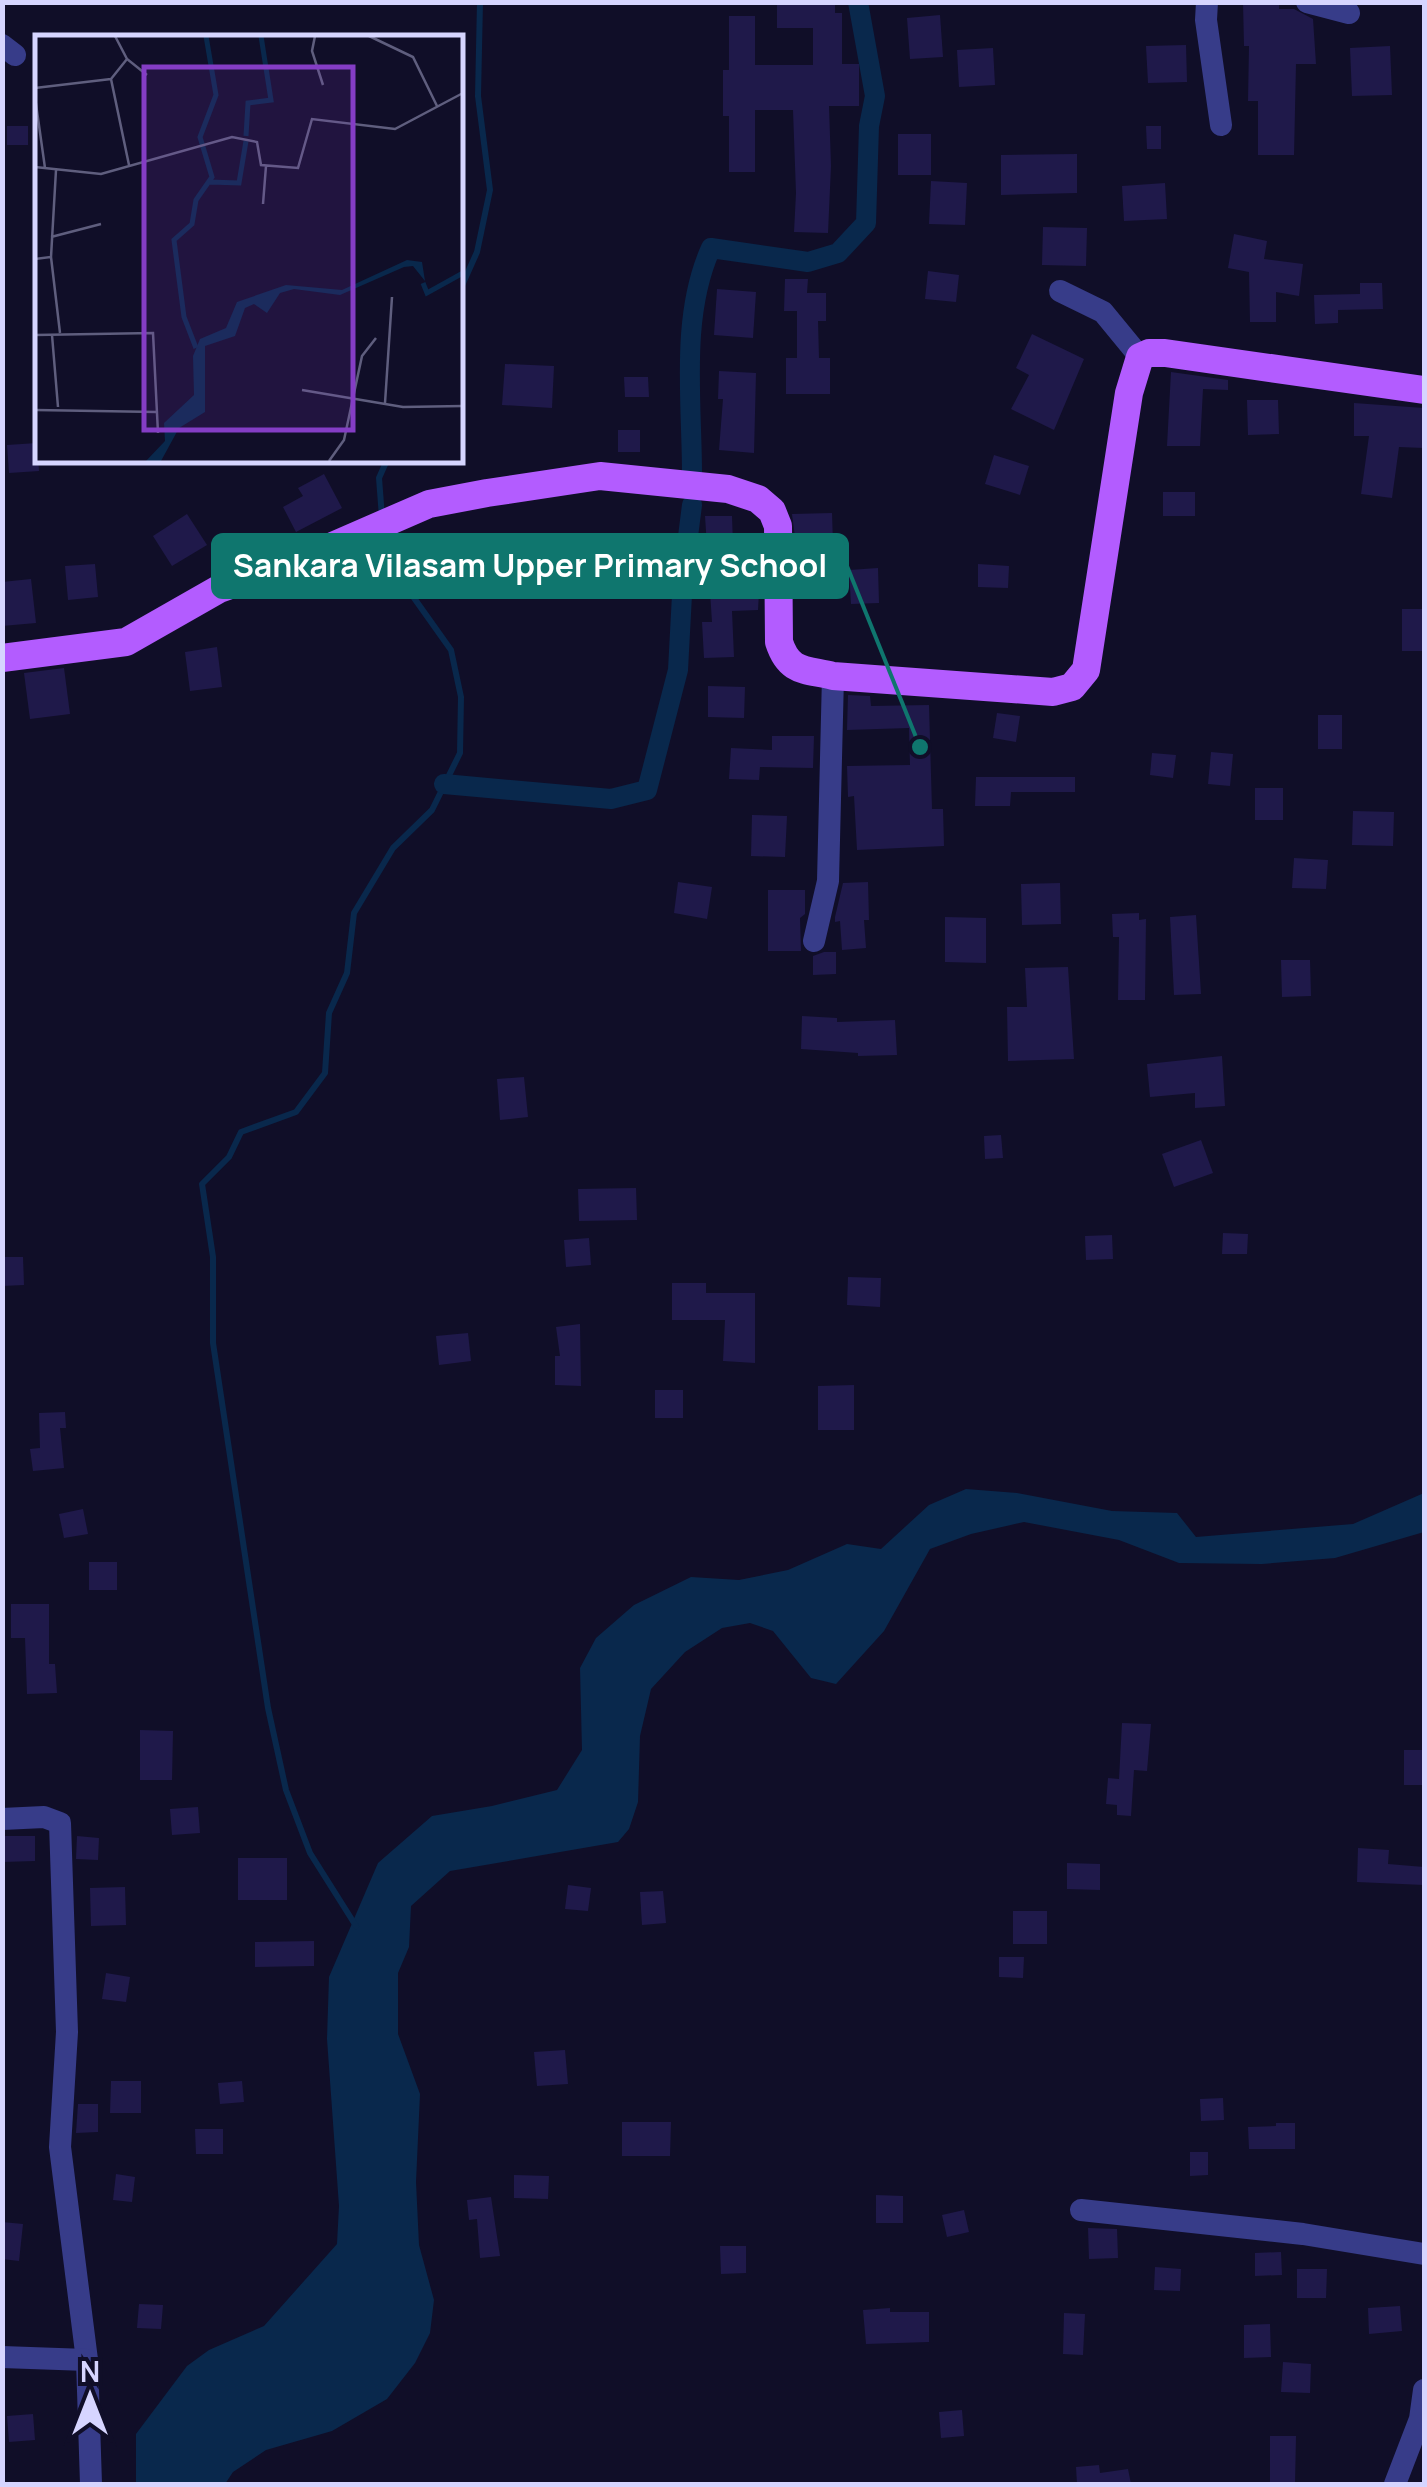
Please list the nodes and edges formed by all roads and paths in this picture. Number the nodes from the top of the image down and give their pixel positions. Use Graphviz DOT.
graph roads {
  1 [pos="1207,2"];
  2 [pos="1307,2"];
  3 [pos="1349,13"];
  4 [pos="1221,125"];
  5 [pos="1060,292"];
  6 [pos="1140,358"];
  7 [pos="1424,390"];
  8 [pos="2,658"];
  9 [pos="834,676"];
  10 [pos="814,941"];
  11 [pos="2,1819"];
  12 [pos="1081,2210"];
  13 [pos="1424,2254"];
  14 [pos="2,2357"];
  15 [pos="87,2360"];
  16 [pos="1424,2390"];
  17 [pos="91,2484"];
  18 [pos="1395,2484"];
  1 -- 4 [label="street"];
  2 -- 3 [label="street"];
  5 -- 6 [label="street"];
  6 -- 7 [label="main road"];
  6 -- 9 [label="main road"];
  8 -- 9 [label="main road"];
  9 -- 10 [label="street"];
  11 -- 15 [label="street"];
  12 -- 13 [label="street"];
  14 -- 15 [label="street"];
  15 -- 17 [label="street"];
  16 -- 18 [label="street"];
}
